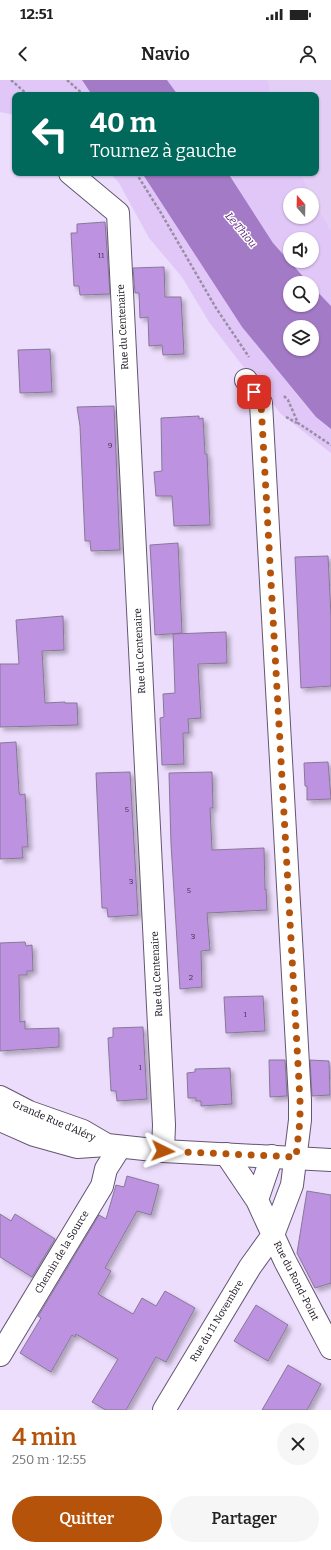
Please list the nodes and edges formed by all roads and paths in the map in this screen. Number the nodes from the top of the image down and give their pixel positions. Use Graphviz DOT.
graph roads {
  1 [pos="11,80"];
  2 [pos="67,80"];
  3 [pos="25,92"];
  4 [pos="81,92"];
  5 [pos="74,176"];
  6 [pos="138,176"];
  7 [pos="247,355"];
  8 [pos="246,380"];
  9 [pos="294,414"];
  10 [pos="331,445"];
  11 [pos="0,1098"];
  12 [pos="0,1120"];
  13 [pos="114,1146"];
  14 [pos="163,1151"];
  15 [pos="226,1154"];
  16 [pos="272,1156"];
  17 [pos="296,1157"];
  18 [pos="331,1160"];
  19 [pos="257,1200"];
  20 [pos="273,1235"];
  21 [pos="331,1348"];
  22 [pos="0,1355"];
  23 [pos="164,1410"];
  1 -- 3 [label="path"];
  2 -- 4 [label="path"];
  5 -- 14 [label="street, Rue du Centenaire"];
  6 -- 7 [label="path"];
  8 -- 17 [label="street, Rue du Rond-Point"];
  9 -- 10 [label="path"];
  11 -- 13 [label="street, Grande Rue d'Aléry"];
  12 -- 13 [label="street, Grande Rue d'Aléry"];
  13 -- 14 [label="street, Grande Rue d'Aléry"];
  13 -- 22 [label="street, Chemin de la Source"];
  14 -- 15 [label="street, Grande Rue d'Aléry"];
  15 -- 16 [label="street, Grande Rue d'Aléry"];
  15 -- 19 [label="street, Rue du Rond-Point"];
  16 -- 17 [label="street, Grande Rue d'Aléry"];
  16 -- 19 [label="street"];
  17 -- 18 [label="street, Grande Rue d'Aléry"];
  17 -- 20 [label="street, Rue du Rond-Point"];
  19 -- 20 [label="street, Rue du Rond-Point"];
  20 -- 21 [label="street, Rue du Rond-Point"];
  20 -- 23 [label="street, Rue du 11 Novembre"];
}
